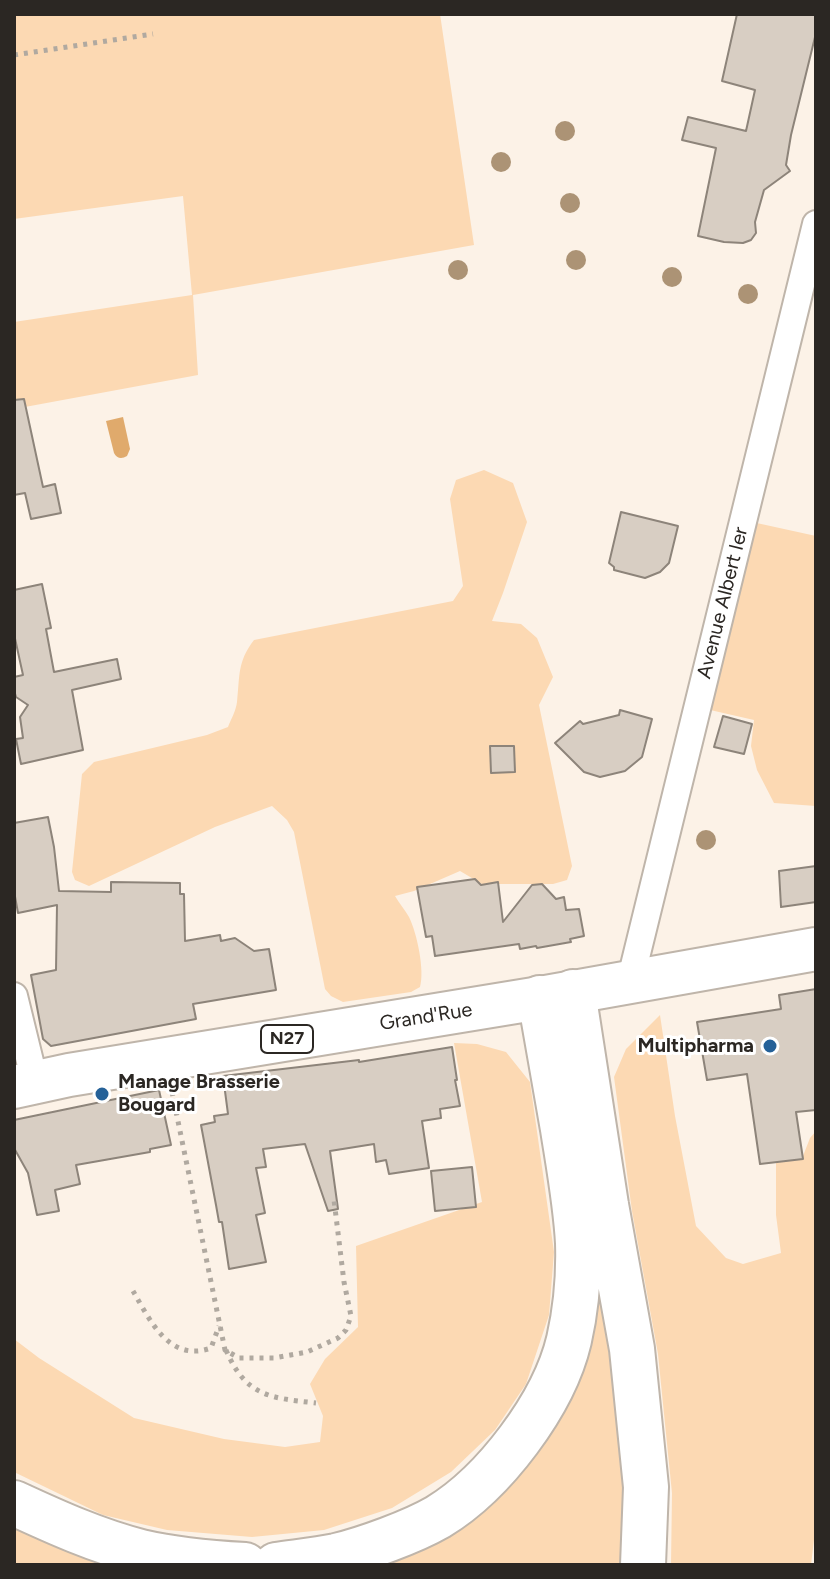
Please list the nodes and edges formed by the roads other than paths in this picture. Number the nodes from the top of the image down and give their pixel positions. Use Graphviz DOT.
graph roads {
  1 [pos="816,224"];
  2 [pos="816,949"];
  3 [pos="630,982"];
  4 [pos="556,995"];
  5 [pos="14,996"];
  6 [pos="24,1085"];
  7 [pos="14,1503"];
  8 [pos="245,1565"];
  9 [pos="276,1565"];
  10 [pos="643,1565"];
  1 -- 3 [label="street, Avenue Albert Ier"];
  2 -- 3 [label="main road, Grand'Rue / N27"];
  3 -- 4 [label="main road, Grand'Rue / N27"];
  4 -- 6 [label="main road, Grand'Rue / N27"];
  4 -- 9 [label="highway"];
  4 -- 10 [label="highway"];
  5 -- 6 [label="street"];
  7 -- 8 [label="highway"];
}
